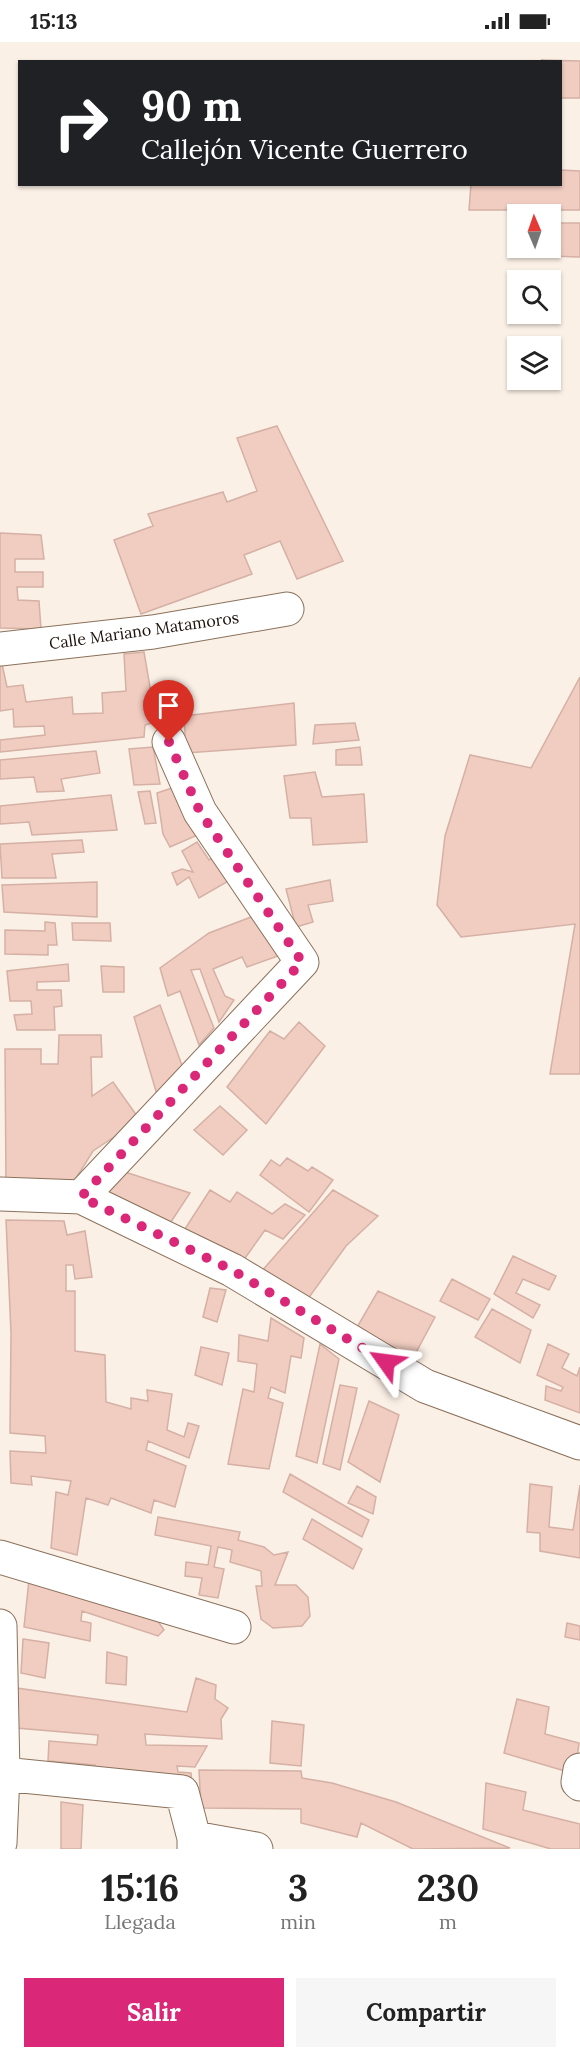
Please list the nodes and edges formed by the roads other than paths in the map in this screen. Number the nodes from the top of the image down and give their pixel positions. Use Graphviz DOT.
graph roads {
  1 [pos="287,609"];
  2 [pos="0,649"];
  3 [pos="169,742"];
  4 [pos="0,1194"];
  5 [pos="81,1197"];
  6 [pos="580,1443"];
  7 [pos="0,1557"];
  8 [pos="0,1626"];
  9 [pos="234,1627"];
  10 [pos="580,1770"];
  11 [pos="3,1774"];
  12 [pos="580,1784"];
  13 [pos="0,1843"];
  14 [pos="194,1843"];
  15 [pos="256,1849"];
  1 -- 2 [label="street, Calle Mariano Matamoros"];
  3 -- 5 [label="street"];
  4 -- 5 [label="street"];
  5 -- 6 [label="street"];
  7 -- 9 [label="street"];
  8 -- 11 [label="street"];
  10 -- 12 [label="street"];
  11 -- 13 [label="street"];
  11 -- 14 [label="street"];
  14 -- 15 [label="street"];
}
